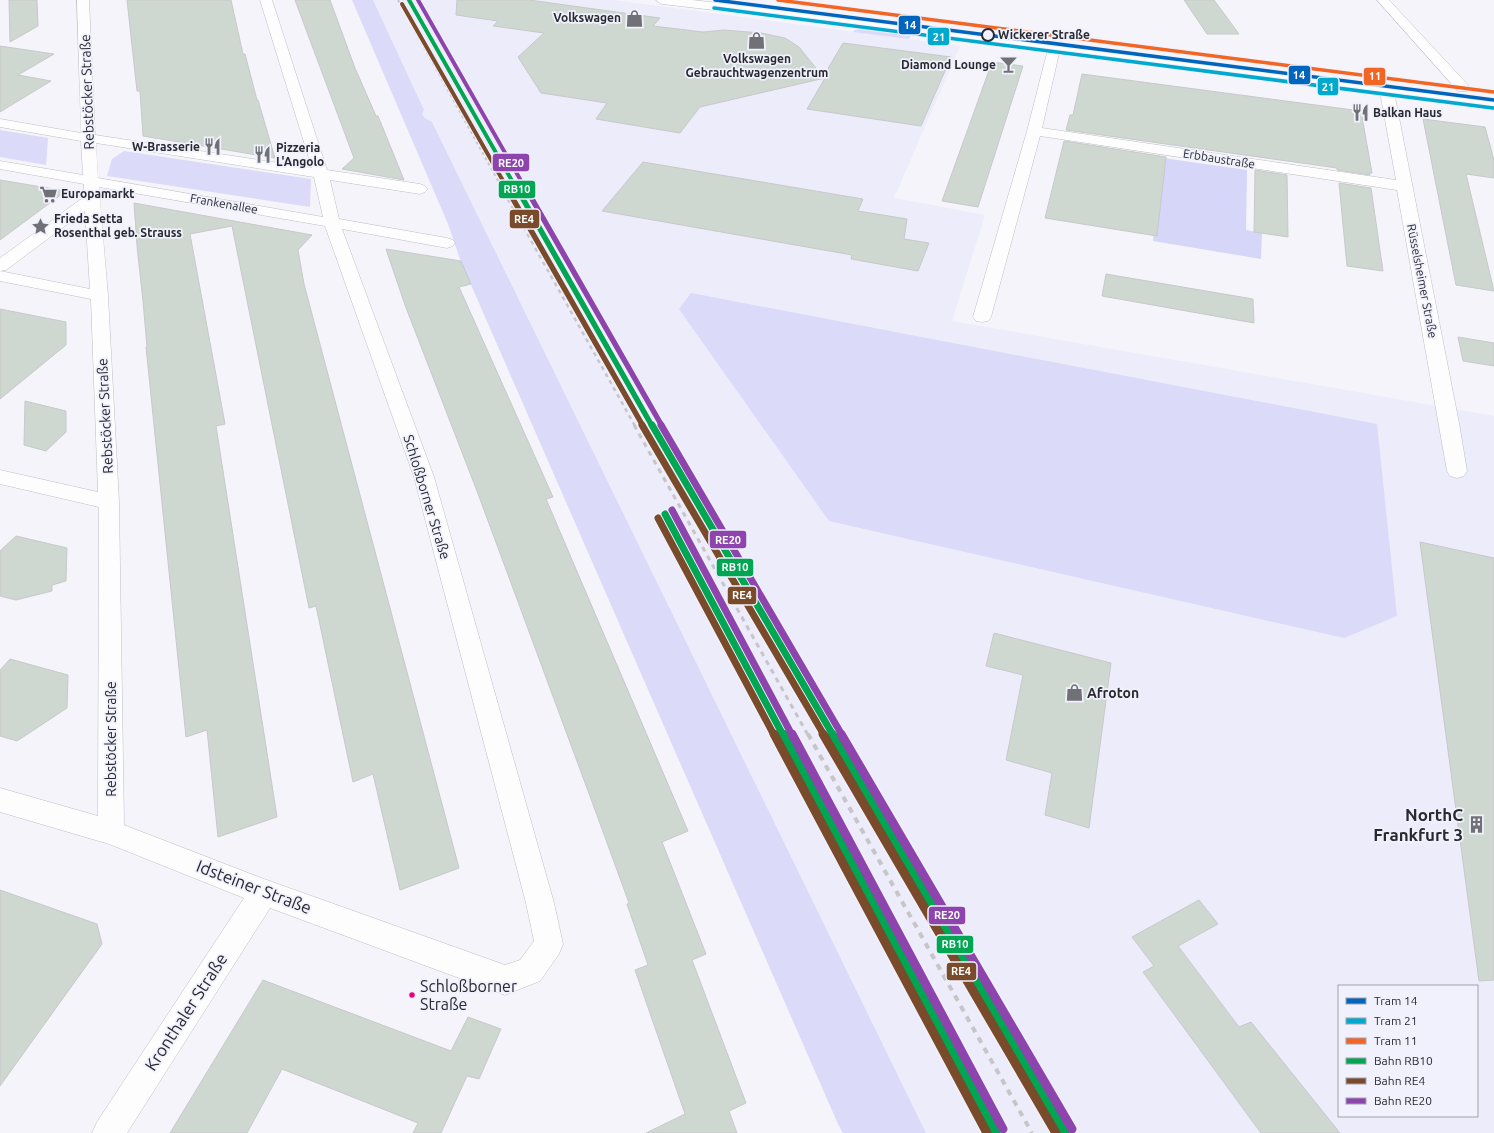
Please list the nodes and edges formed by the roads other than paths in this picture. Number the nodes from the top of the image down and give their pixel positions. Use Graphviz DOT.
graph roads {
  1 [pos="83,0"];
  2 [pos="266,0"];
  3 [pos="662,0"];
  4 [pos="1383,0"];
  5 [pos="1058,41"];
  6 [pos="1447,86"];
  7 [pos="1463,88"];
  8 [pos="1478,90"];
  9 [pos="1387,92"];
  10 [pos="1494,106"];
  11 [pos="0,123"];
  12 [pos="1034,130"];
  13 [pos="88,138"];
  14 [pos="0,165"];
  15 [pos="321,174"];
  16 [pos="1403,186"];
  17 [pos="92,189"];
  18 [pos="420,189"];
  19 [pos="332,223"];
  20 [pos="447,243"];
  21 [pos="0,266"];
  22 [pos="0,276"];
  23 [pos="99,296"];
  24 [pos="982,317"];
  25 [pos="1457,471"];
  26 [pos="0,477"];
  27 [pos="109,502"];
  28 [pos="0,800"];
  29 [pos="111,832"];
  30 [pos="264,892"];
  31 [pos="505,980"];
  32 [pos="108,1133"];
  1 -- 13 [label="street, Rebstöcker Straße"];
  2 -- 15 [label="street, Schloßborner Straße"];
  3 -- 5 [label="street"];
  4 -- 7 [label="street"];
  5 -- 9 [label="street"];
  5 -- 12 [label="street"];
  6 -- 7 [label="street"];
  7 -- 8 [label="street"];
  9 -- 10 [label="street"];
  9 -- 16 [label="street, Rüsselsheimer Straße"];
  11 -- 13 [label="street"];
  12 -- 16 [label="street, Erbbaustraße"];
  12 -- 24 [label="street"];
  13 -- 15 [label="street"];
  13 -- 17 [label="street, Rebstöcker Straße"];
  14 -- 17 [label="street, Frankenallee"];
  15 -- 18 [label="street"];
  15 -- 19 [label="street, Schloßborner Straße"];
  16 -- 25 [label="street, Rüsselsheimer Straße"];
  17 -- 19 [label="street, Frankenallee"];
  17 -- 21 [label="street"];
  17 -- 23 [label="street, Rebstöcker Straße"];
  19 -- 20 [label="street, Frankenallee"];
  19 -- 31 [label="street, Schloßborner Straße"];
  22 -- 23 [label="street"];
  23 -- 27 [label="street, Rebstöcker Straße"];
  26 -- 27 [label="street"];
  27 -- 29 [label="street, Rebstöcker Straße"];
  28 -- 29 [label="street, Idsteiner Straße"];
  29 -- 30 [label="street, Idsteiner Straße"];
  30 -- 31 [label="street, Idsteiner Straße"];
  30 -- 32 [label="street, Kronthaler Straße"];
}
